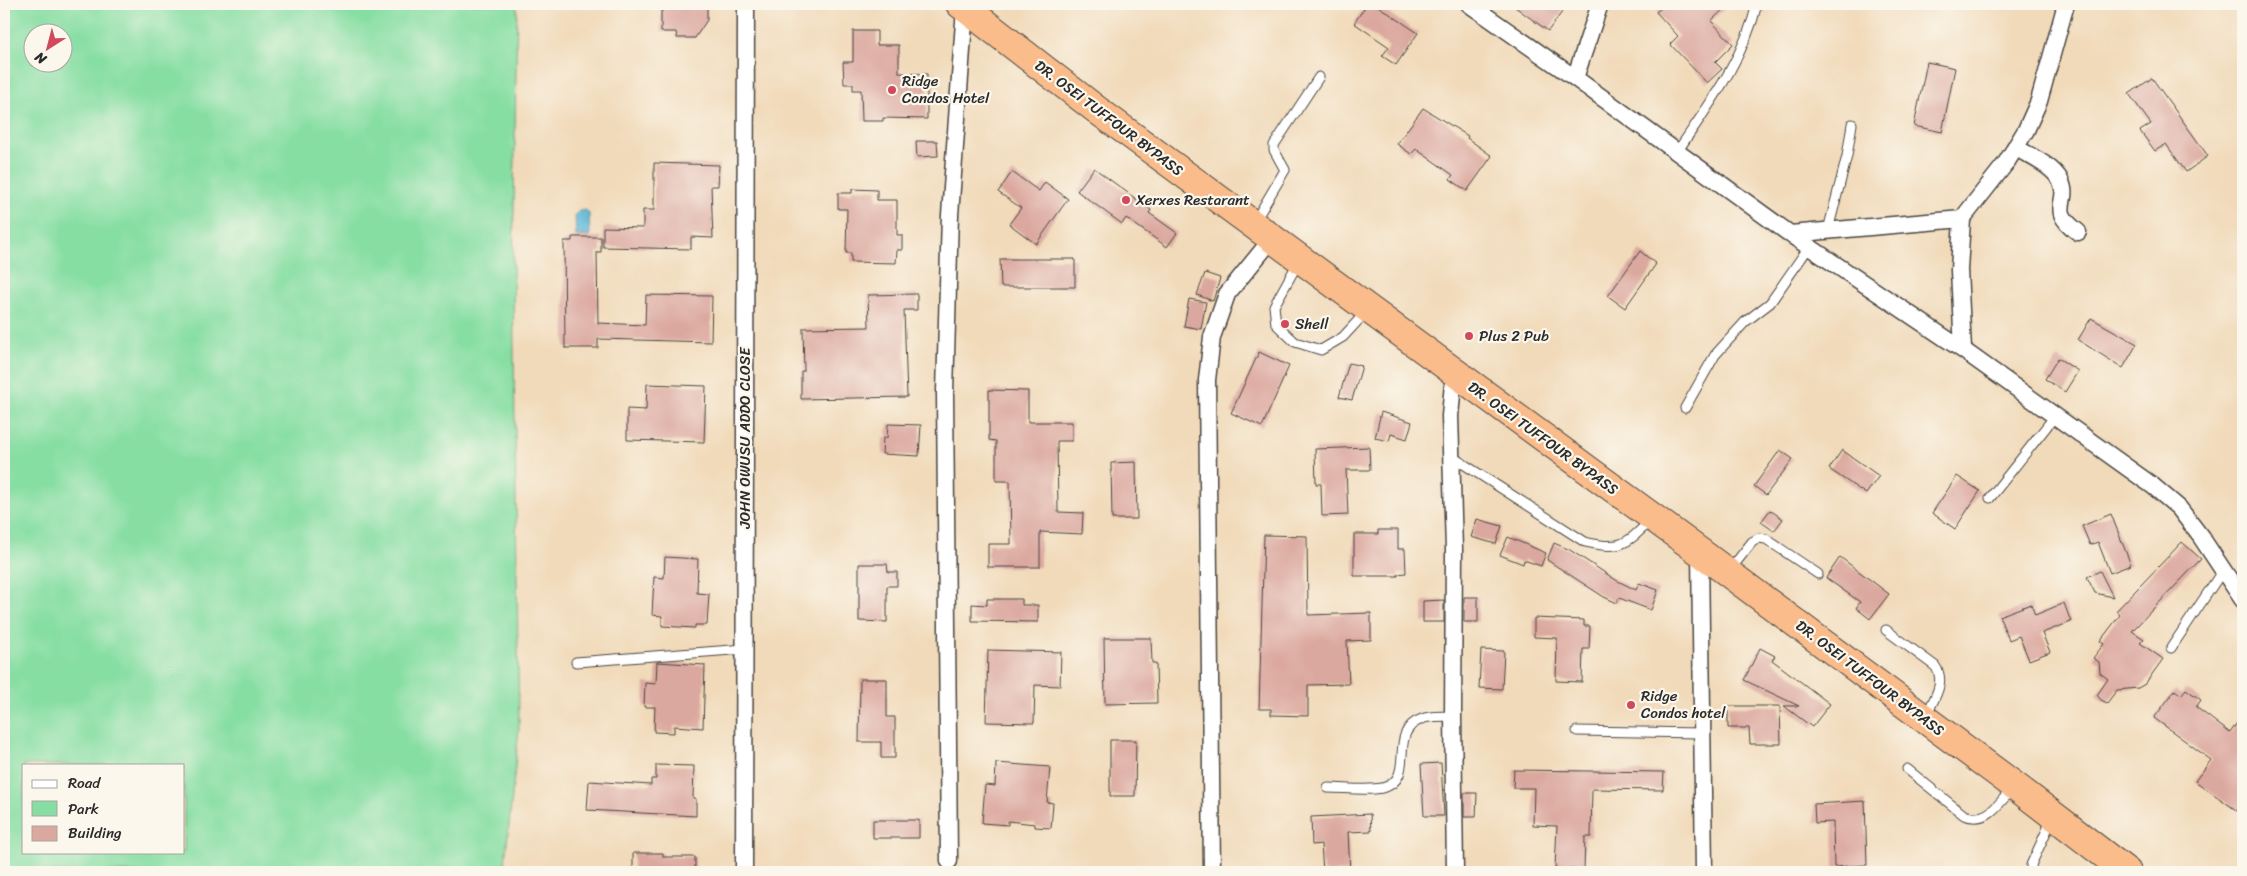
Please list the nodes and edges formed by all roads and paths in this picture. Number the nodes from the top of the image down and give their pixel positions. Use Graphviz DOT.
graph roads {
  1 [pos="746,4"];
  2 [pos="1469,4"];
  3 [pos="1600,4"];
  4 [pos="1757,4"];
  5 [pos="2066,4"];
  6 [pos="962,6"];
  7 [pos="1319,77"];
  8 [pos="1575,78"];
  9 [pos="1852,124"];
  10 [pos="2015,147"];
  11 [pos="1677,152"];
  12 [pos="1962,219"];
  13 [pos="1828,230"];
  14 [pos="1262,232"];
  15 [pos="2078,232"];
  16 [pos="1790,234"];
  17 [pos="1809,247"];
  18 [pos="1299,260"];
  19 [pos="1368,310"];
  20 [pos="1962,350"];
  21 [pos="1454,373"];
  22 [pos="1685,408"];
  23 [pos="2055,416"];
  24 [pos="1451,456"];
  25 [pos="1990,498"];
  26 [pos="1654,518"];
  27 [pos="1700,552"];
  28 [pos="2223,570"];
  29 [pos="1728,573"];
  30 [pos="1818,574"];
  31 [pos="2243,600"];
  32 [pos="1886,630"];
  33 [pos="745,648"];
  34 [pos="2171,648"];
  35 [pos="576,662"];
  36 [pos="1453,716"];
  37 [pos="1925,719"];
  38 [pos="1577,732"];
  39 [pos="1702,732"];
  40 [pos="1907,769"];
  41 [pos="2015,786"];
  42 [pos="1328,788"];
  43 [pos="2053,815"];
  44 [pos="950,861"];
  45 [pos="744,872"];
  46 [pos="1212,872"];
  47 [pos="1456,872"];
  48 [pos="1704,872"];
  49 [pos="2032,872"];
  50 [pos="2127,872"];
  1 -- 33 [label="street, JOHN OWUSU ADDO CLOSE"];
  2 -- 8 [label="street"];
  3 -- 8 [label="street"];
  4 -- 11 [label="lane"];
  5 -- 10 [label="street"];
  6 -- 14 [label="highway, DR. OSEI TUFFOUR BYPASS"];
  6 -- 44 [label="street"];
  7 -- 14 [label="lane"];
  8 -- 11 [label="street"];
  9 -- 13 [label="lane"];
  10 -- 12 [label="street"];
  10 -- 15 [label="street"];
  11 -- 16 [label="street"];
  12 -- 13 [label="street"];
  12 -- 20 [label="street"];
  13 -- 16 [label="street"];
  14 -- 18 [label="highway, DR. OSEI TUFFOUR BYPASS"];
  14 -- 46 [label="street"];
  16 -- 17 [label="street"];
  17 -- 20 [label="street"];
  17 -- 22 [label="lane"];
  18 -- 19 [label="highway, DR. OSEI TUFFOUR BYPASS"];
  18 -- 19 [label="lane"];
  19 -- 21 [label="highway, DR. OSEI TUFFOUR BYPASS"];
  20 -- 23 [label="street"];
  21 -- 24 [label="street"];
  21 -- 26 [label="highway, DR. OSEI TUFFOUR BYPASS"];
  23 -- 25 [label="lane"];
  23 -- 28 [label="street"];
  24 -- 26 [label="lane"];
  24 -- 36 [label="street"];
  26 -- 27 [label="highway, DR. OSEI TUFFOUR BYPASS"];
  27 -- 29 [label="highway, DR. OSEI TUFFOUR BYPASS"];
  27 -- 39 [label="street"];
  28 -- 31 [label="street"];
  28 -- 34 [label="lane"];
  29 -- 30 [label="lane"];
  29 -- 37 [label="highway, DR. OSEI TUFFOUR BYPASS"];
  32 -- 37 [label="lane"];
  33 -- 35 [label="lane"];
  33 -- 45 [label="street, JOHN OWUSU ADDO CLOSE"];
  36 -- 42 [label="lane"];
  36 -- 47 [label="street"];
  37 -- 41 [label="highway, DR. OSEI TUFFOUR BYPASS"];
  38 -- 39 [label="lane"];
  39 -- 48 [label="street"];
  40 -- 41 [label="lane"];
  41 -- 43 [label="highway, DR. OSEI TUFFOUR BYPASS"];
  43 -- 49 [label="lane"];
  43 -- 50 [label="highway, DR. OSEI TUFFOUR BYPASS"];
}
